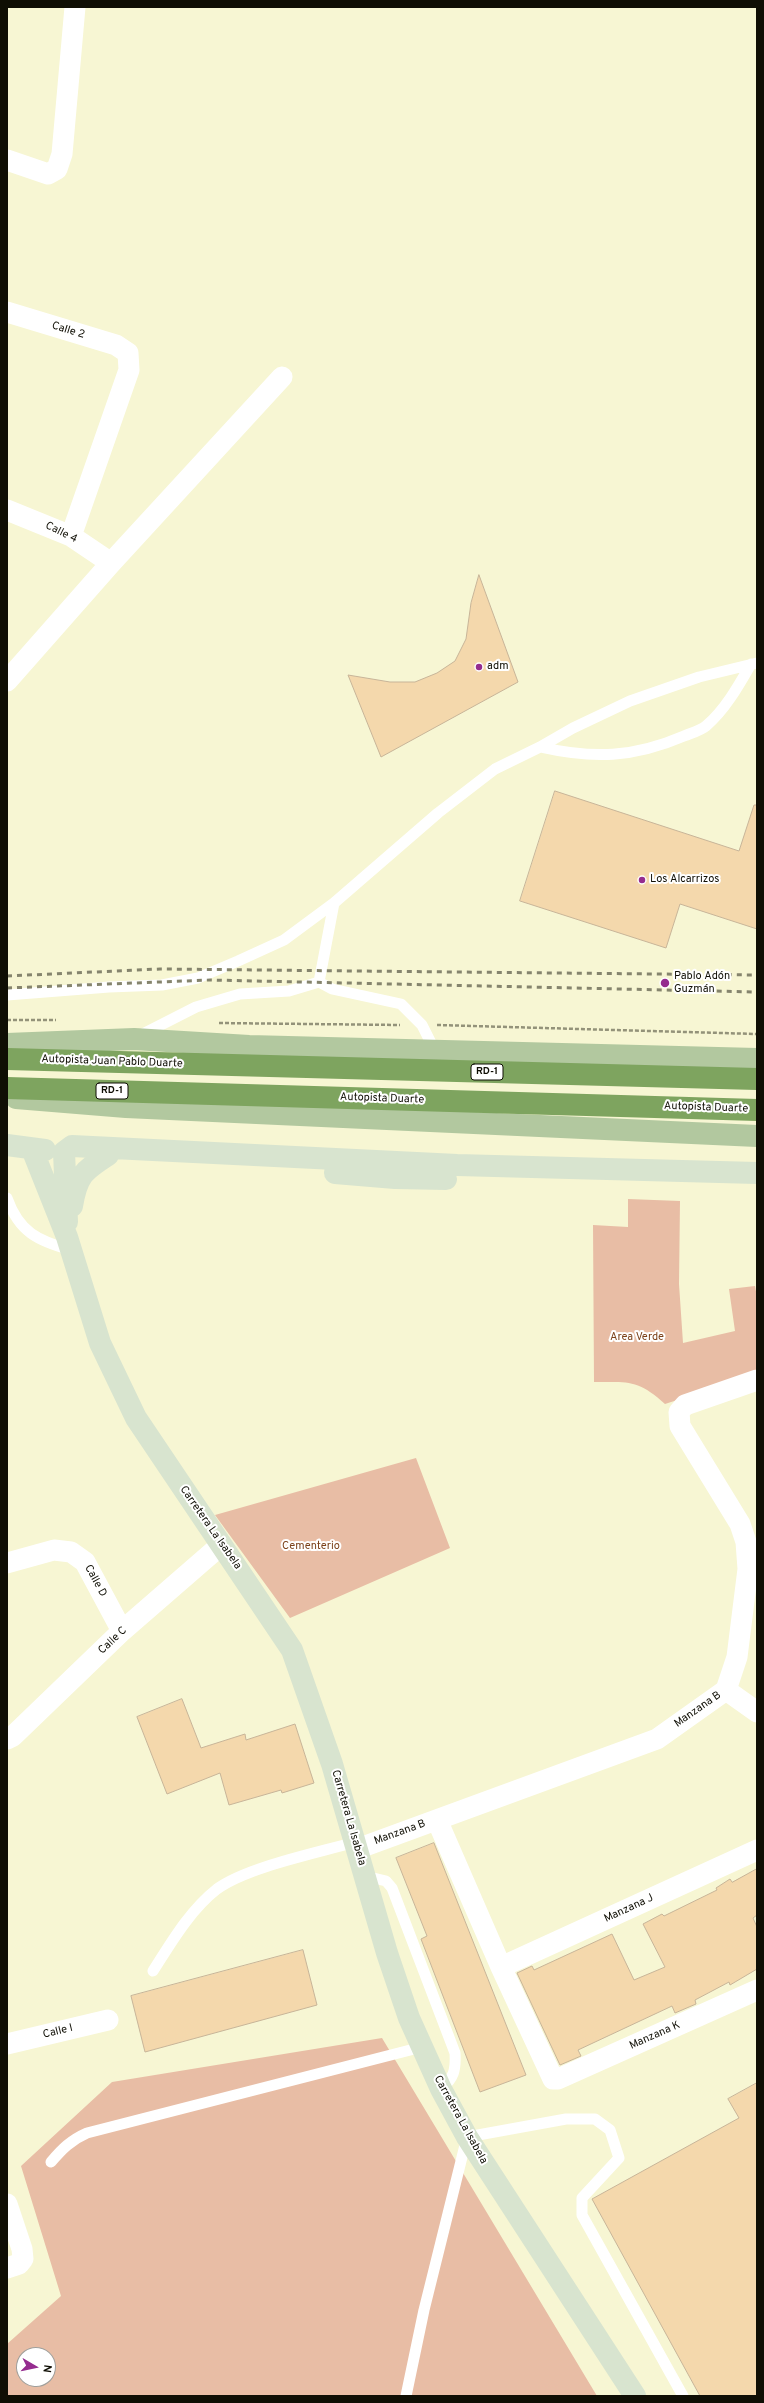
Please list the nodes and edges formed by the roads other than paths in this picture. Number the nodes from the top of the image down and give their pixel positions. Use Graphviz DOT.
graph roads {
  1 [pos="75,7"];
  2 [pos="7,160"];
  3 [pos="7,312"];
  4 [pos="282,377"];
  5 [pos="7,510"];
  6 [pos="71,536"];
  7 [pos="111,563"];
  8 [pos="754,663"];
  9 [pos="9,676"];
  10 [pos="540,747"];
  11 [pos="334,903"];
  12 [pos="319,982"];
  13 [pos="7,995"];
  14 [pos="134,1039"];
  15 [pos="7,1044"];
  16 [pos="435,1050"];
  17 [pos="7,1059"];
  18 [pos="757,1059"];
  19 [pos="757,1079"];
  20 [pos="7,1088"];
  21 [pos="7,1097"];
  22 [pos="757,1110"];
  23 [pos="757,1136"];
  24 [pos="7,1145"];
  25 [pos="32,1149"];
  26 [pos="7,1150"];
  27 [pos="64,1152"];
  28 [pos="108,1155"];
  29 [pos="757,1173"];
  30 [pos="757,1187"];
  31 [pos="7,1198"];
  32 [pos="69,1244"];
  33 [pos="757,1380"];
  34 [pos="221,1545"];
  35 [pos="7,1563"];
  36 [pos="122,1631"];
  37 [pos="726,1690"];
  38 [pos="757,1712"];
  39 [pos="7,1739"];
  40 [pos="437,1820"];
  41 [pos="356,1845"];
  42 [pos="757,1850"];
  43 [pos="365,1876"];
  44 [pos="501,1967"];
  45 [pos="153,1970"];
  46 [pos="757,1990"];
  47 [pos="108,2020"];
  48 [pos="7,2044"];
  49 [pos="422,2047"];
  50 [pos="442,2089"];
  51 [pos="467,2137"];
  52 [pos="51,2162"];
  53 [pos="7,2204"];
  54 [pos="7,2268"];
  55 [pos="406,2396"];
  56 [pos="635,2396"];
  57 [pos="683,2396"];
  1 -- 2 [label="street"];
  3 -- 6 [label="street, Calle 2"];
  4 -- 7 [label="street"];
  5 -- 6 [label="street, Calle 4"];
  6 -- 7 [label="street, Calle 4"];
  7 -- 9 [label="street"];
  8 -- 10 [label="lane"];
  8 -- 10 [label="lane"];
  10 -- 11 [label="lane"];
  11 -- 12 [label="lane"];
  11 -- 13 [label="lane"];
  12 -- 14 [label="lane"];
  12 -- 16 [label="lane"];
  14 -- 15 [label="main road"];
  14 -- 16 [label="main road"];
  16 -- 18 [label="main road"];
  17 -- 19 [label="highway, Autopista Juan Pablo Duarte / RD-1"];
  20 -- 22 [label="highway, Autopista Duarte / RD-1"];
  21 -- 23 [label="main road"];
  24 -- 25 [label="main road"];
  25 -- 26 [label="main road"];
  25 -- 27 [label="main road"];
  25 -- 32 [label="main road"];
  27 -- 28 [label="main road"];
  27 -- 29 [label="main road"];
  27 -- 32 [label="main road"];
  28 -- 30 [label="main road"];
  28 -- 32 [label="main road"];
  31 -- 32 [label="lane"];
  32 -- 34 [label="main road, Carretera La Isabela"];
  33 -- 37 [label="street, Manzana B"];
  34 -- 36 [label="street, Calle C"];
  34 -- 41 [label="main road, Carretera La Isabela"];
  35 -- 36 [label="street, Calle D"];
  36 -- 39 [label="street, Calle C"];
  37 -- 38 [label="street"];
  37 -- 40 [label="street, Manzana B"];
  40 -- 41 [label="street, Manzana B"];
  40 -- 44 [label="street"];
  41 -- 43 [label="main road, Carretera La Isabela"];
  41 -- 45 [label="lane"];
  42 -- 44 [label="street, Manzana J"];
  43 -- 49 [label="main road, Carretera La Isabela"];
  43 -- 50 [label="lane"];
  44 -- 46 [label="street, Manzana K"];
  47 -- 48 [label="street, Calle I"];
  49 -- 50 [label="main road, Carretera La Isabela"];
  49 -- 52 [label="lane"];
  50 -- 51 [label="main road, Carretera La Isabela"];
  51 -- 55 [label="lane"];
  51 -- 56 [label="main road, Carretera La Isabela"];
  51 -- 57 [label="lane"];
  53 -- 54 [label="street"];
}
